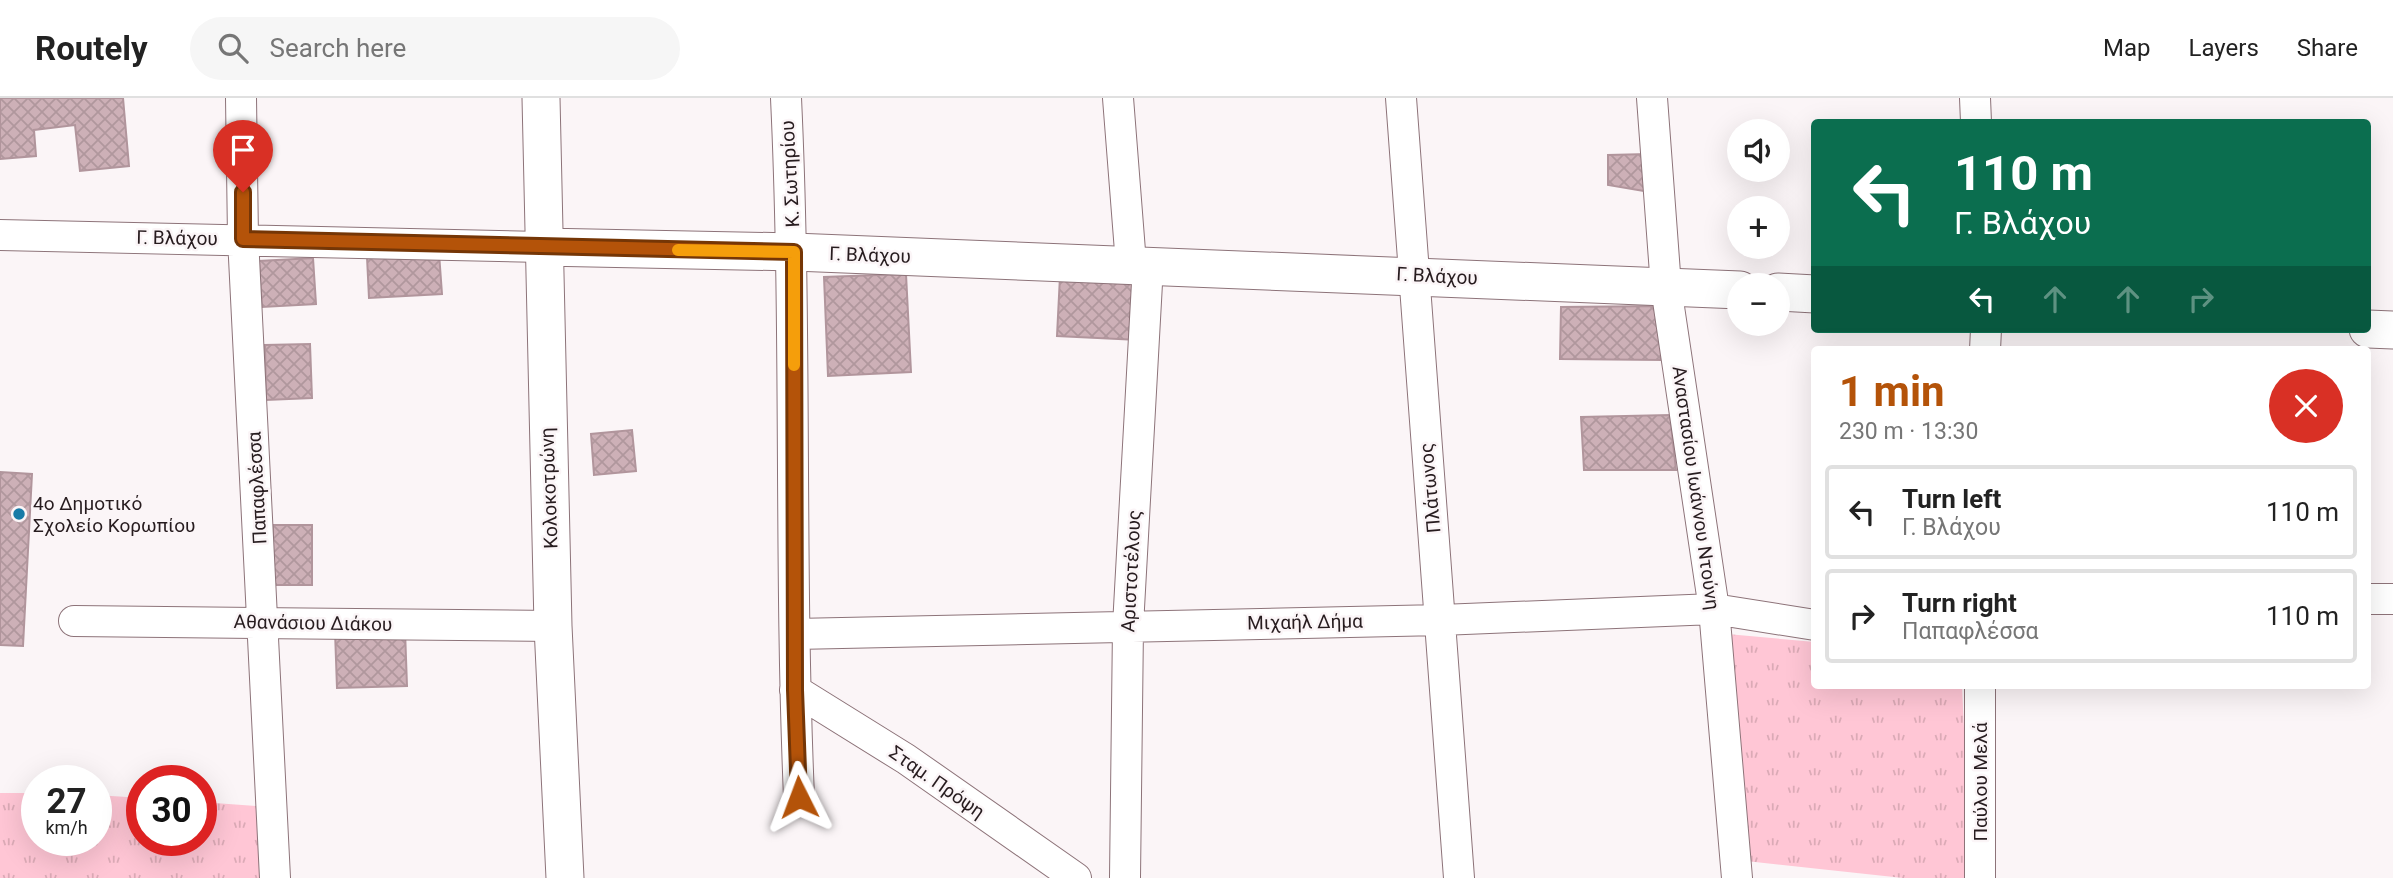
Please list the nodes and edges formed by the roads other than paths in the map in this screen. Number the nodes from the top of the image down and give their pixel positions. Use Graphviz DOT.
graph roads {
  1 [pos="241,98"];
  2 [pos="541,98"];
  3 [pos="786,98"];
  4 [pos="1118,98"];
  5 [pos="1401,98"];
  6 [pos="1652,98"];
  7 [pos="1975,98"];
  8 [pos="1976,119"];
  9 [pos="0,235"];
  10 [pos="243,239"];
  11 [pos="542,247"];
  12 [pos="794,252"];
  13 [pos="1139,265"];
  14 [pos="1413,275"];
  15 [pos="1666,287"];
  16 [pos="1727,289"];
  17 [pos="1790,293"];
  18 [pos="1811,294"];
  19 [pos="2371,329"];
  20 [pos="2393,330"];
  21 [pos="2371,599"];
  22 [pos="2393,600"];
  23 [pos="1714,609"];
  24 [pos="1441,620"];
  25 [pos="74,621"];
  26 [pos="264,623"];
  27 [pos="1811,624"];
  28 [pos="553,626"];
  29 [pos="1128,626"];
  30 [pos="795,634"];
  31 [pos="1980,689"];
  32 [pos="795,690"];
  33 [pos="799,797"];
  34 [pos="275,878"];
  35 [pos="565,878"];
  36 [pos="1076,878"];
  37 [pos="1125,878"];
  38 [pos="1459,878"];
  39 [pos="1737,878"];
  40 [pos="1980,878"];
  1 -- 10 [label="street, Παπαφλέσσα"];
  2 -- 11 [label="street, Κολοκοτρώνη"];
  3 -- 12 [label="street, Κ. Σωτηρίου"];
  4 -- 13 [label="street, Αριστοτέλους"];
  5 -- 14 [label="street, Πλάτωνος"];
  6 -- 15 [label="street, Αναστασίου Ιωάννου Ντούνη"];
  7 -- 8 [label="street"];
  9 -- 10 [label="street, Γ. Βλάχου"];
  10 -- 11 [label="street, Γ. Βλάχου"];
  10 -- 26 [label="street, Παπαφλέσσα"];
  11 -- 12 [label="street, Γ. Βλάχου"];
  11 -- 28 [label="street, Κολοκοτρώνη"];
  12 -- 13 [label="street, Γ. Βλάχου"];
  12 -- 30 [label="street, Κ. Σωτηρίου"];
  13 -- 14 [label="street, Γ. Βλάχου"];
  13 -- 29 [label="street, Αριστοτέλους"];
  14 -- 15 [label="street, Γ. Βλάχου"];
  14 -- 24 [label="street, Πλάτωνος"];
  15 -- 16 [label="street, Γ. Βλάχου"];
  15 -- 23 [label="street, Αναστασίου Ιωάννου Ντούνη"];
  17 -- 18 [label="street"];
  19 -- 20 [label="street"];
  21 -- 22 [label="street"];
  23 -- 24 [label="street, Μιχαήλ Δήμα"];
  23 -- 27 [label="street, Μιχαήλ Δήμα"];
  23 -- 39 [label="street, Αναστασίου Ιωάννου Ντούνη"];
  24 -- 29 [label="street, Μιχαήλ Δήμα"];
  24 -- 38 [label="street, Πλάτωνος"];
  25 -- 26 [label="street, Αθανάσιου Διάκου"];
  26 -- 28 [label="street, Αθανάσιου Διάκου"];
  26 -- 34 [label="street, Παπαφλέσσα"];
  28 -- 35 [label="street, Κολοκοτρώνη"];
  29 -- 30 [label="street, Μιχαήλ Δήμα"];
  29 -- 37 [label="street, Αριστοτέλους"];
  30 -- 32 [label="street, Κ. Σωτηρίου"];
  31 -- 40 [label="street, Παύλου Μελά"];
  32 -- 33 [label="street, Κ. Σωτηρίου"];
  32 -- 36 [label="street, Σταμ. Πρόψη"];
}
